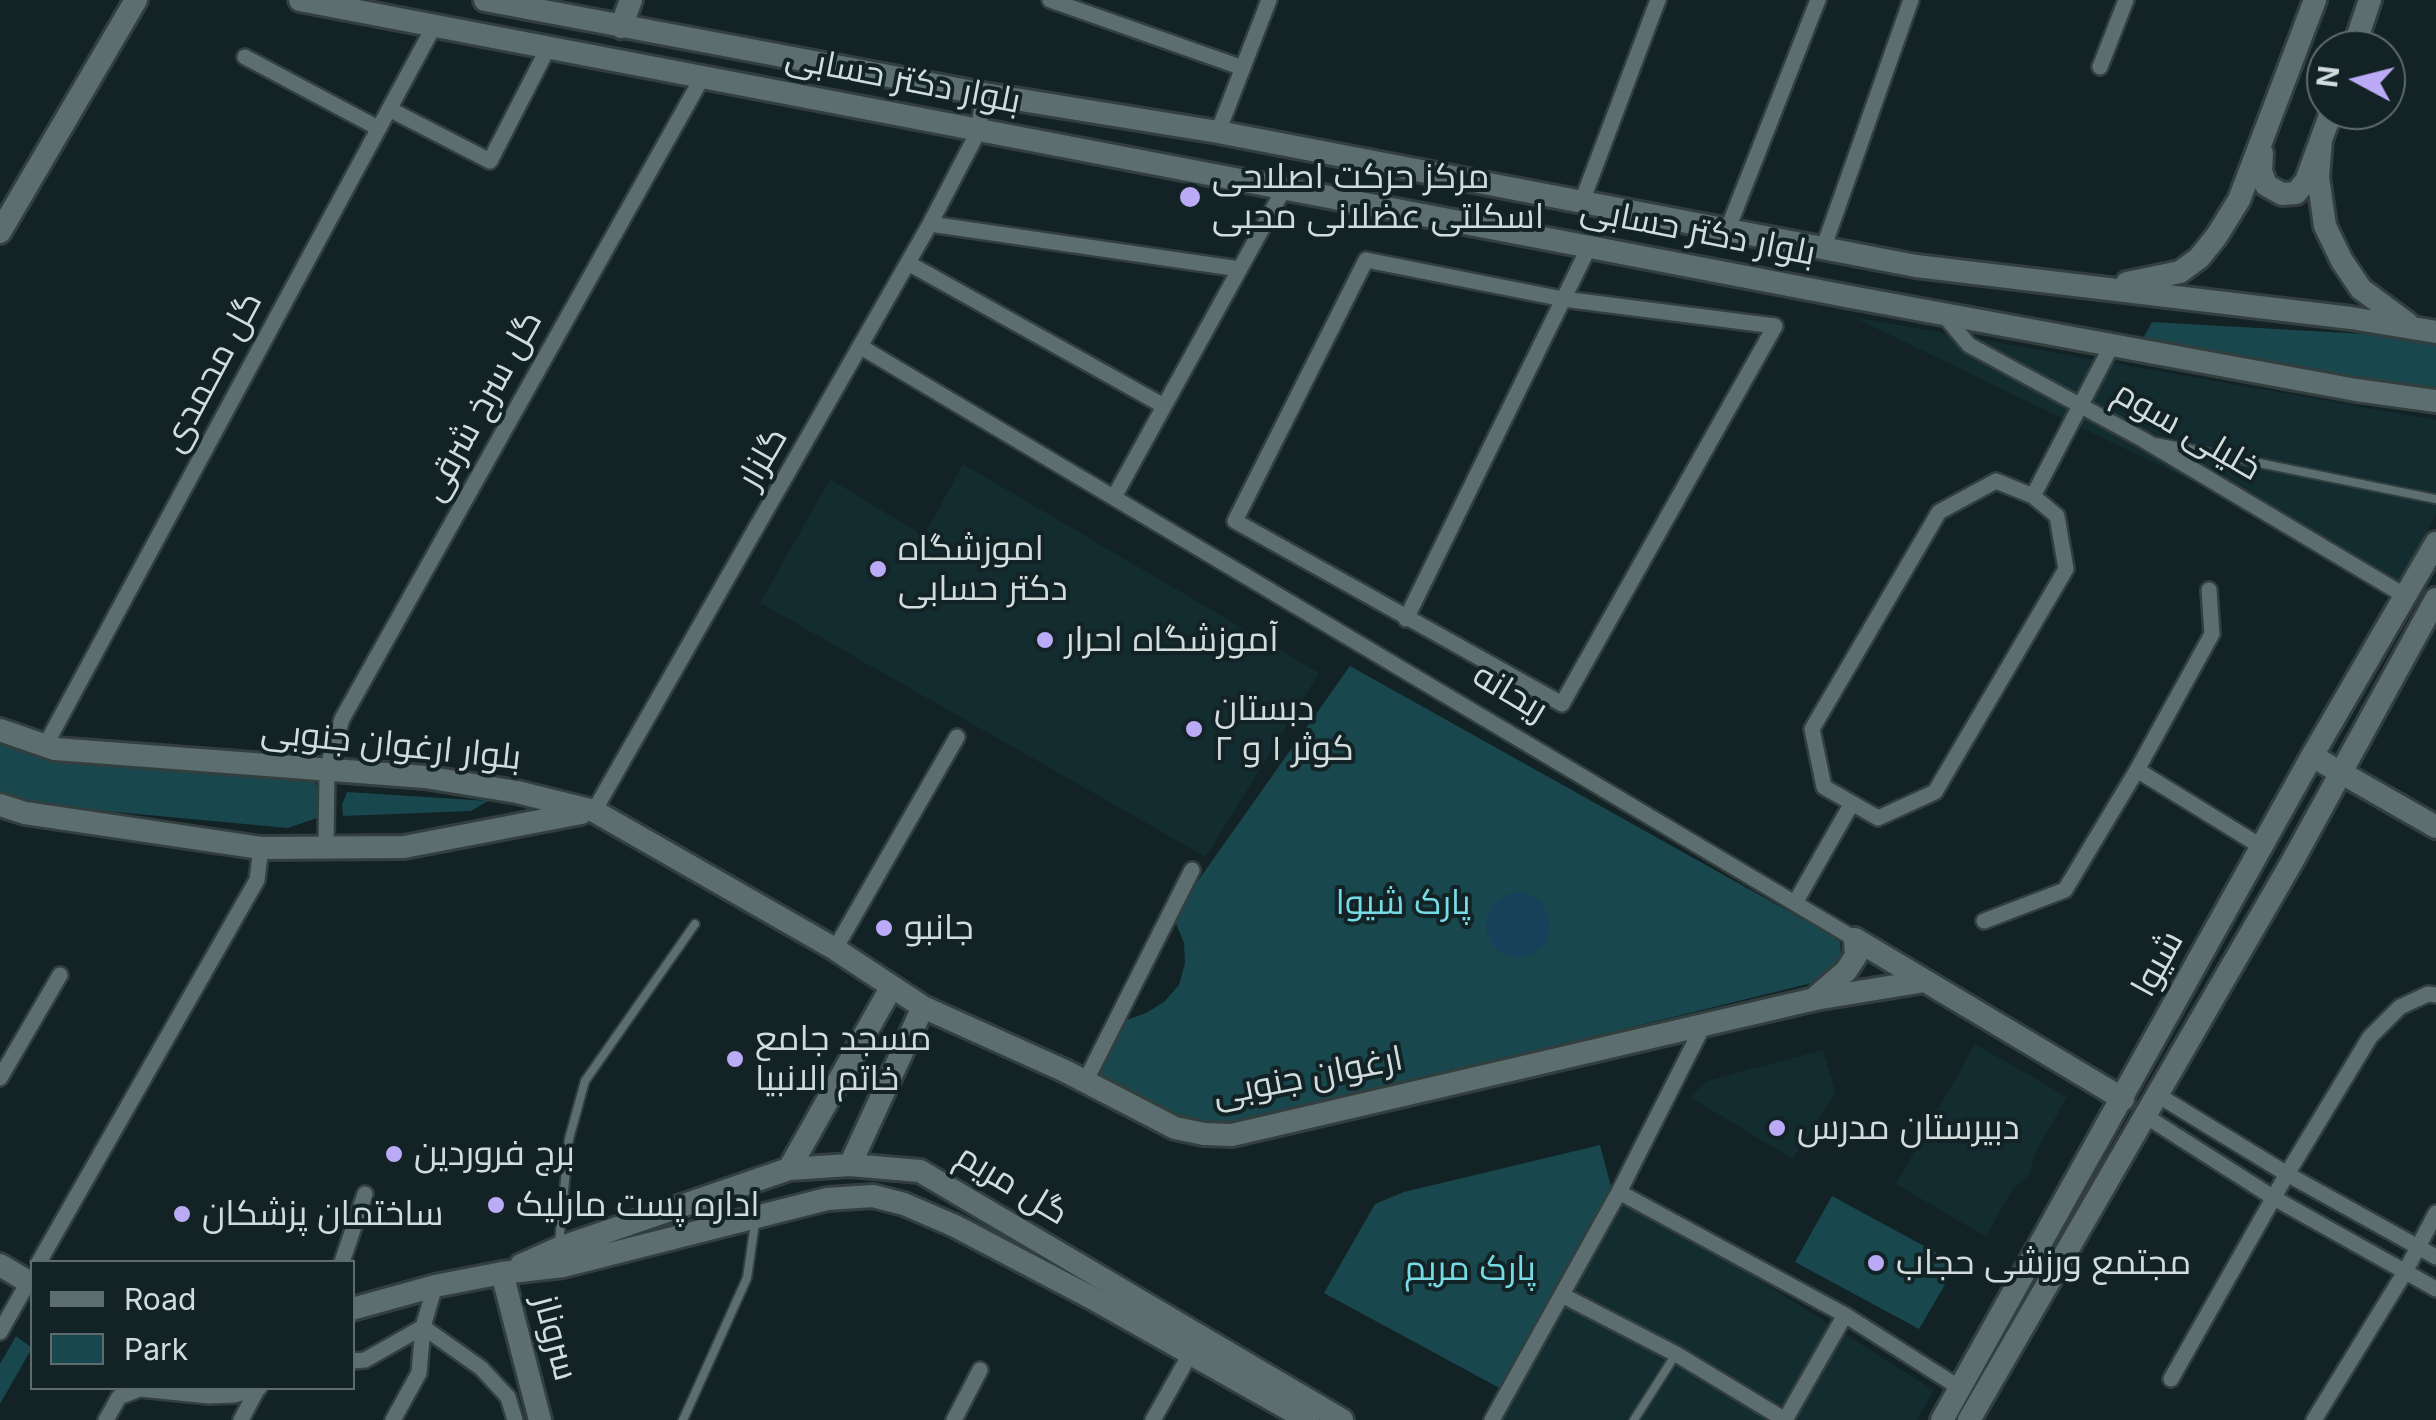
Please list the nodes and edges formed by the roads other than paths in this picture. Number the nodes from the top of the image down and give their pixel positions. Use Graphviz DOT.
graph roads {
  1 [pos="136,0"];
  2 [pos="300,0"];
  3 [pos="484,0"];
  4 [pos="631,0"];
  5 [pos="1050,0"];
  6 [pos="1269,0"];
  7 [pos="1658,0"];
  8 [pos="1818,0"];
  9 [pos="1911,0"];
  10 [pos="2126,0"];
  11 [pos="2315,0"];
  12 [pos="2370,0"];
  13 [pos="592,10"];
  14 [pos="621,27"];
  15 [pos="433,28"];
  16 [pos="2360,30"];
  17 [pos="548,48"];
  18 [pos="244,57"];
  19 [pos="2100,66"];
  20 [pos="1243,68"];
  21 [pos="702,78"];
  22 [pos="984,94"];
  23 [pos="390,109"];
  24 [pos="378,128"];
  25 [pos="2325,130"];
  26 [pos="978,132"];
  27 [pos="1218,132"];
  28 [pos="2321,140"];
  29 [pos="2262,144"];
  30 [pos="1286,186"];
  31 [pos="1581,204"];
  32 [pos="930,224"];
  33 [pos="1727,231"];
  34 [pos="0,232"];
  35 [pos="1589,247"];
  36 [pos="1822,249"];
  37 [pos="908,263"];
  38 [pos="1240,269"];
  39 [pos="2104,287"];
  40 [pos="1563,299"];
  41 [pos="1942,312"];
  42 [pos="2427,331"];
  43 [pos="2112,344"];
  44 [pos="861,347"];
  45 [pos="2436,402"];
  46 [pos="2080,404"];
  47 [pos="1164,406"];
  48 [pos="2142,438"];
  49 [pos="2033,496"];
  50 [pos="1114,498"];
  51 [pos="2436,499"];
  52 [pos="2436,543"];
  53 [pos="2209,590"];
  54 [pos="2407,597"];
  55 [pos="2436,599"];
  56 [pos="1406,619"];
  57 [pos="0,730"];
  58 [pos="957,737"];
  59 [pos="45,746"];
  60 [pos="2312,756"];
  61 [pos="327,770"];
  62 [pos="2137,770"];
  63 [pos="2342,772"];
  64 [pos="1852,803"];
  65 [pos="0,806"];
  66 [pos="594,811"];
  67 [pos="2436,827"];
  68 [pos="326,846"];
  69 [pos="2262,847"];
  70 [pos="261,848"];
  71 [pos="1192,870"];
  72 [pos="1795,903"];
  73 [pos="1984,921"];
  74 [pos="694,924"];
  75 [pos="1855,939"];
  76 [pos="835,949"];
  77 [pos="60,974"];
  78 [pos="1925,981"];
  79 [pos="891,988"];
  80 [pos="2436,995"];
  81 [pos="1814,998"];
  82 [pos="923,1007"];
  83 [pos="1704,1024"];
  84 [pos="0,1078"];
  85 [pos="1085,1082"];
  86 [pos="2156,1094"];
  87 [pos="2123,1099"];
  88 [pos="2144,1115"];
  89 [pos="850,1165"];
  90 [pos="789,1169"];
  91 [pos="2287,1174"];
  92 [pos="1619,1192"];
  93 [pos="365,1194"];
  94 [pos="2274,1198"];
  95 [pos="2436,1212"];
  96 [pos="756,1218"];
  97 [pos="2052,1224"];
  98 [pos="2074,1238"];
  99 [pos="2418,1246"];
  100 [pos="559,1248"];
  101 [pos="2436,1257"];
  102 [pos="42,1260"];
  103 [pos="343,1260"];
  104 [pos="0,1265"];
  105 [pos="2405,1272"];
  106 [pos="502,1273"];
  107 [pos="30,1275"];
  108 [pos="30,1281"];
  109 [pos="434,1286"];
  110 [pos="2436,1289"];
  111 [pos="1562,1295"];
  112 [pos="355,1308"];
  113 [pos="1846,1315"];
  114 [pos="423,1327"];
  115 [pos="0,1332"];
  116 [pos="1194,1347"];
  117 [pos="1676,1354"];
  118 [pos="355,1362"];
  119 [pos="980,1370"];
  120 [pos="2171,1379"];
  121 [pos="1960,1388"];
  122 [pos="137,1390"];
  123 [pos="150,1390"];
  124 [pos="251,1390"];
  125 [pos="258,1390"];
  126 [pos="106,1420"];
  127 [pos="241,1420"];
  128 [pos="393,1420"];
  129 [pos="515,1420"];
  130 [pos="540,1420"];
  131 [pos="683,1420"];
  132 [pos="954,1420"];
  133 [pos="1154,1420"];
  134 [pos="1308,1420"];
  135 [pos="1342,1420"];
  136 [pos="1492,1420"];
  137 [pos="1634,1420"];
  138 [pos="1785,1420"];
  139 [pos="1942,1420"];
  140 [pos="1970,1420"];
  141 [pos="2314,1420"];
  1 -- 34 [label="street"];
  2 -- 15 [label="street, بلوار دکتر حسابی"];
  3 -- 13 [label="street, بلوار دکتر حسابی"];
  4 -- 14 [label="street"];
  5 -- 20 [label="street"];
  6 -- 20 [label="street"];
  7 -- 31 [label="street"];
  8 -- 33 [label="street"];
  9 -- 36 [label="street"];
  10 -- 19 [label="street"];
  11 -- 29 [label="street"];
  12 -- 16 [label="street"];
  13 -- 14 [label="street, بلوار دکتر حسابی"];
  14 -- 22 [label="street, بلوار دکتر حسابی"];
  15 -- 17 [label="street, بلوار دکتر حسابی"];
  15 -- 23 [label="street, گل محمدی"];
  17 -- 21 [label="street, بلوار دکتر حسابی"];
  17 -- 23 [label="street"];
  18 -- 24 [label="street"];
  20 -- 27 [label="street"];
  21 -- 26 [label="street, بلوار دکتر حسابی"];
  21 -- 61 [label="street, گل سرخ شرقی"];
  22 -- 26 [label="street, گلزار"];
  22 -- 27 [label="street, بلوار دکتر حسابی"];
  23 -- 24 [label="street, گل محمدی"];
  24 -- 59 [label="street, گل محمدی"];
  25 -- 28 [label="street"];
  26 -- 30 [label="street, بلوار دکتر حسابی"];
  26 -- 32 [label="street, گلزار"];
  27 -- 31 [label="street, بلوار دکتر حسابی"];
  28 -- 29 [label="street"];
  28 -- 42 [label="street"];
  29 -- 39 [label="street"];
  30 -- 35 [label="street, بلوار دکتر حسابی"];
  30 -- 38 [label="street"];
  31 -- 33 [label="street, بلوار دکتر حسابی"];
  32 -- 37 [label="street, گلزار"];
  32 -- 38 [label="street"];
  33 -- 36 [label="street, بلوار دکتر حسابی"];
  35 -- 40 [label="street"];
  35 -- 41 [label="street, بلوار دکتر حسابی"];
  36 -- 39 [label="street, بلوار دکتر حسابی"];
  37 -- 44 [label="street, گلزار"];
  37 -- 47 [label="street"];
  38 -- 47 [label="street"];
  39 -- 42 [label="street, بلوار دکتر حسابی"];
  40 -- 56 [label="street"];
  40 -- 56 [label="street"];
  40 -- 56 [label="street"];
  41 -- 43 [label="street, بلوار دکتر حسابی"];
  41 -- 46 [label="street, خلیلی سوم"];
  43 -- 45 [label="street, بلوار دکتر حسابی"];
  43 -- 46 [label="street"];
  44 -- 50 [label="street, ریحانه"];
  44 -- 66 [label="street, گلزار"];
  46 -- 48 [label="street, خلیلی سوم"];
  46 -- 49 [label="street"];
  47 -- 50 [label="street"];
  48 -- 51 [label="lane"];
  48 -- 54 [label="street, خلیلی سوم"];
  49 -- 64 [label="street"];
  49 -- 64 [label="street"];
  50 -- 72 [label="street, ریحانه"];
  52 -- 54 [label="street, شیوا"];
  53 -- 62 [label="street"];
  54 -- 60 [label="street, شیوا"];
  55 -- 63 [label="street, شیوا"];
  57 -- 59 [label="street, بلوار ارغوان جنوبی"];
  58 -- 76 [label="street"];
  59 -- 61 [label="street, بلوار ارغوان جنوبی"];
  60 -- 63 [label="street"];
  60 -- 69 [label="street, شیوا"];
  61 -- 66 [label="street, بلوار ارغوان جنوبی"];
  61 -- 68 [label="street, گل سرخ شرقی"];
  62 -- 69 [label="street"];
  62 -- 73 [label="street"];
  63 -- 67 [label="street"];
  63 -- 86 [label="street, شیوا"];
  64 -- 72 [label="street"];
  65 -- 70 [label="street, بلوار ارغوان جنوبی"];
  66 -- 68 [label="street, بلوار ارغوان جنوبی"];
  66 -- 76 [label="street, ارغوان جنوبی"];
  68 -- 70 [label="street, بلوار ارغوان جنوبی"];
  69 -- 87 [label="street, شیوا"];
  70 -- 102 [label="street"];
  71 -- 85 [label="street"];
  72 -- 75 [label="street, ریحانه"];
  74 -- 100 [label="lane"];
  75 -- 78 [label="street, ریحانه"];
  75 -- 81 [label="street"];
  76 -- 79 [label="street, ارغوان جنوبی"];
  77 -- 84 [label="street"];
  78 -- 81 [label="street, ارغوان جنوبی"];
  78 -- 87 [label="street, ریحانه"];
  79 -- 82 [label="street, ارغوان جنوبی"];
  79 -- 90 [label="street"];
  80 -- 91 [label="street"];
  81 -- 83 [label="street, ارغوان جنوبی"];
  82 -- 85 [label="street, ارغوان جنوبی"];
  82 -- 89 [label="street"];
  83 -- 85 [label="street, ارغوان جنوبی"];
  83 -- 92 [label="street"];
  86 -- 88 [label="street, شیوا"];
  86 -- 91 [label="street"];
  87 -- 97 [label="street, شیوا"];
  88 -- 94 [label="street"];
  88 -- 98 [label="street, شیوا"];
  89 -- 90 [label="street, گل مریم"];
  89 -- 116 [label="street, گل مریم"];
  90 -- 100 [label="street, گل مریم"];
  91 -- 94 [label="street"];
  91 -- 99 [label="street"];
  92 -- 111 [label="street"];
  92 -- 113 [label="street"];
  93 -- 103 [label="street"];
  94 -- 105 [label="street"];
  94 -- 120 [label="street"];
  95 -- 99 [label="street"];
  96 -- 106 [label="street, گل مریم"];
  96 -- 116 [label="street, گل مریم"];
  96 -- 131 [label="lane"];
  97 -- 98 [label="street"];
  97 -- 121 [label="street, شیوا"];
  98 -- 140 [label="street, شیوا"];
  99 -- 101 [label="street"];
  99 -- 105 [label="street"];
  100 -- 106 [label="street, گل مریم"];
  104 -- 107 [label="street"];
  105 -- 110 [label="street"];
  105 -- 141 [label="street"];
  106 -- 109 [label="street, گل مریم"];
  106 -- 130 [label="street, سروناز"];
  108 -- 115 [label="street"];
  109 -- 112 [label="street, گل مریم"];
  109 -- 114 [label="street"];
  111 -- 117 [label="street"];
  111 -- 136 [label="street"];
  113 -- 121 [label="street"];
  113 -- 138 [label="street"];
  114 -- 118 [label="street"];
  114 -- 128 [label="street"];
  114 -- 129 [label="street"];
  116 -- 133 [label="street"];
  116 -- 134 [label="street, گل مریم"];
  116 -- 135 [label="street, گل مریم"];
  117 -- 137 [label="lane"];
  117 -- 138 [label="street"];
  119 -- 132 [label="street"];
  121 -- 139 [label="street, شیوا"];
  122 -- 126 [label="street"];
  123 -- 124 [label="street"];
  125 -- 127 [label="street"];
}
